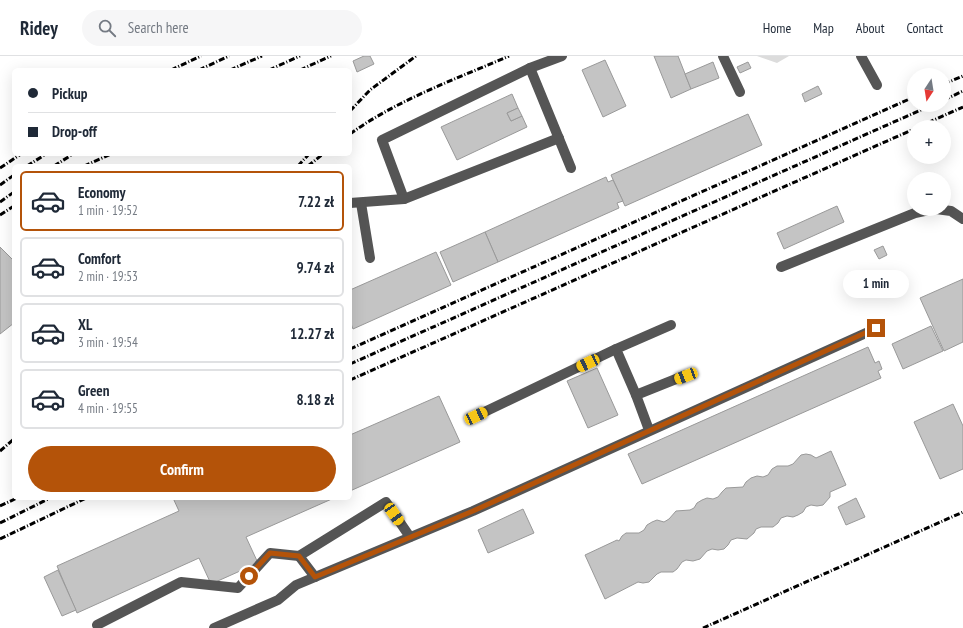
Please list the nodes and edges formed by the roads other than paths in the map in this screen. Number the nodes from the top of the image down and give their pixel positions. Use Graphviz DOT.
graph roads {
  1 [pos="562,56"];
  2 [pos="723,56"];
  3 [pos="861,56"];
  4 [pos="530,68"];
  5 [pos="877,85"];
  6 [pos="740,92"];
  7 [pos="559,138"];
  8 [pos="571,168"];
  9 [pos="404,199"];
  10 [pos="352,203"];
  11 [pos="361,203"];
  12 [pos="951,211"];
  13 [pos="907,216"];
  14 [pos="963,219"];
  15 [pos="370,258"];
  16 [pos="781,266"];
  17 [pos="672,325"];
  18 [pos="876,328"];
  19 [pos="616,350"];
  20 [pos="686,376"];
  21 [pos="636,395"];
  22 [pos="476,416"];
  23 [pos="649,430"];
  24 [pos="410,537"];
  25 [pos="299,556"];
  26 [pos="315,577"];
  27 [pos="97,625"];
  28 [pos="214,628"];
  1 -- 4 [label="lane"];
  2 -- 6 [label="lane"];
  3 -- 5 [label="lane"];
  4 -- 7 [label="lane"];
  4 -- 9 [label="lane"];
  7 -- 8 [label="lane"];
  7 -- 9 [label="lane"];
  9 -- 11 [label="lane"];
  10 -- 11 [label="lane"];
  11 -- 15 [label="lane"];
  12 -- 14 [label="lane"];
  13 -- 16 [label="lane"];
  17 -- 19 [label="lane"];
  18 -- 23 [label="lane"];
  19 -- 21 [label="lane"];
  19 -- 22 [label="lane"];
  20 -- 21 [label="lane"];
  21 -- 23 [label="lane"];
  23 -- 24 [label="lane"];
  24 -- 25 [label="lane"];
  24 -- 26 [label="lane"];
  25 -- 26 [label="lane"];
  25 -- 27 [label="lane"];
  26 -- 28 [label="lane"];
}
